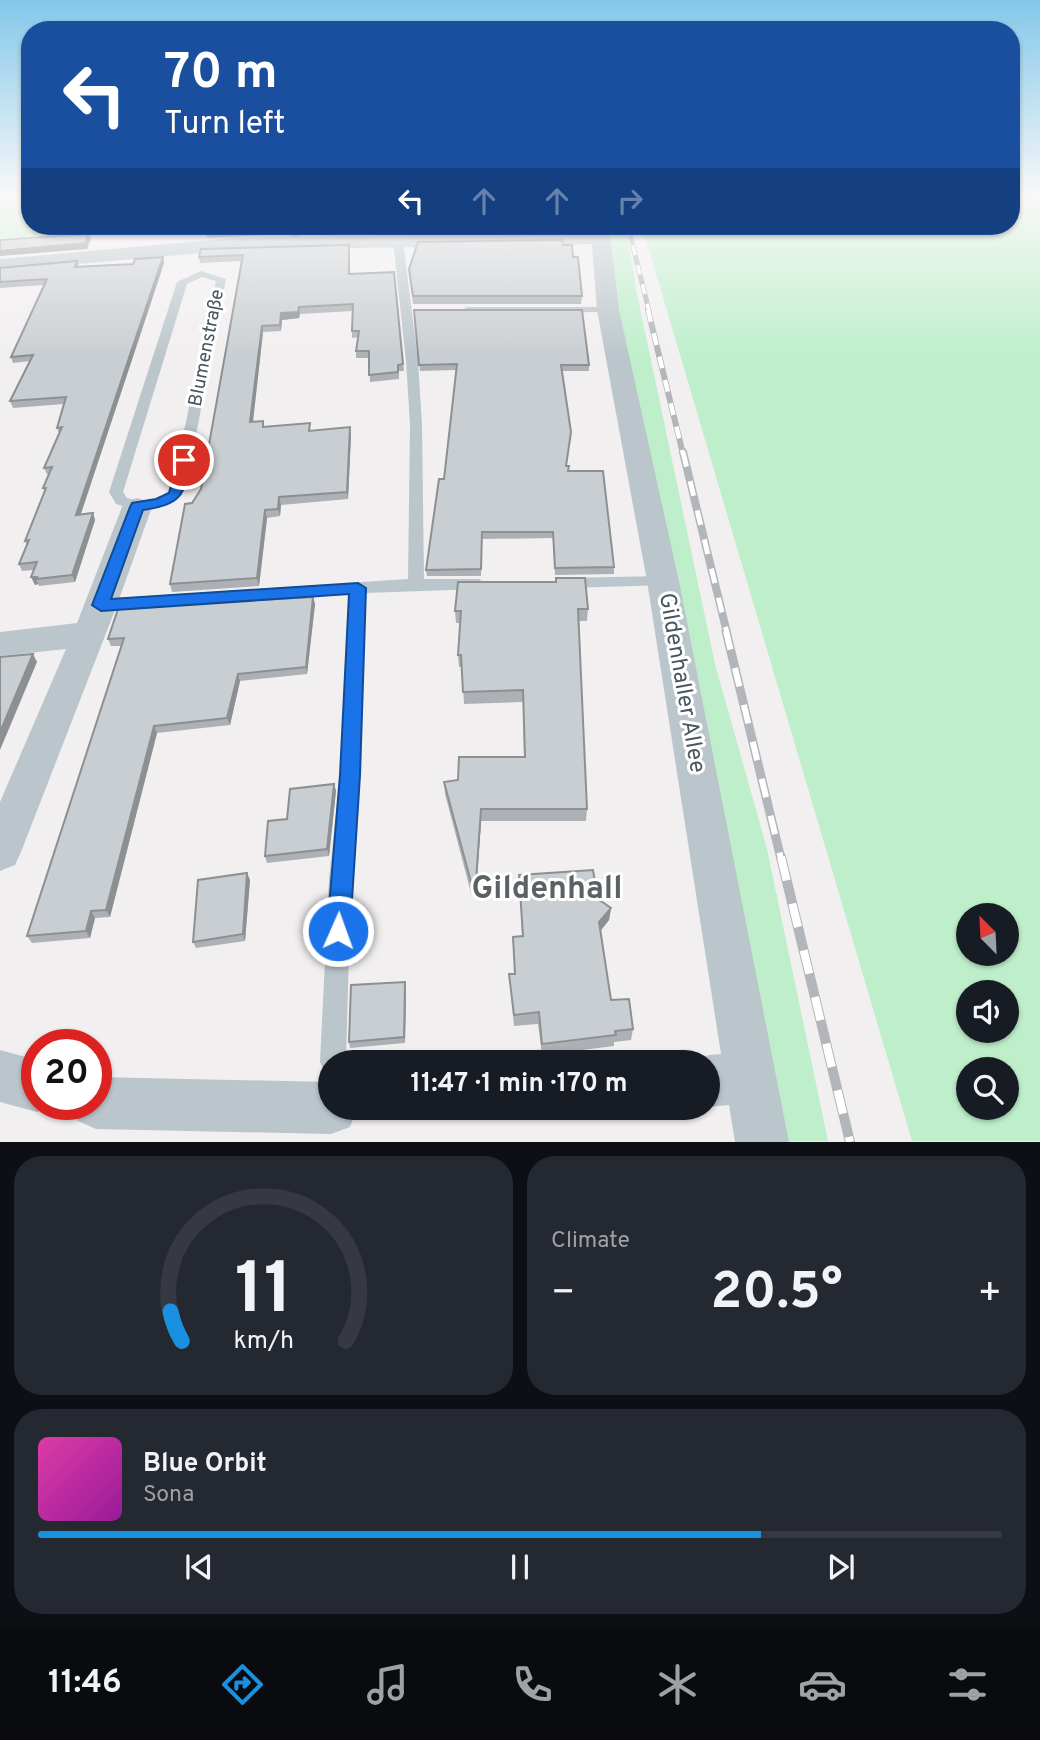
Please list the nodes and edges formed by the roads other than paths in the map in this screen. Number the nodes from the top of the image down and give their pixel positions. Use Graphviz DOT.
graph roads {
  1 [pos="162,250"];
  2 [pos="400,250"];
  3 [pos="603,250"];
  4 [pos="0,265"];
  5 [pos="459,310"];
  6 [pos="608,310"];
  7 [pos="137,507"];
  8 [pos="663,581"];
  9 [pos="498,583"];
  10 [pos="553,583"];
  11 [pos="416,584"];
  12 [pos="358,588"];
  13 [pos="95,620"];
  14 [pos="0,644"];
  15 [pos="0,852"];
  16 [pos="333,1050"];
  17 [pos="0,1076"];
  18 [pos="729,1079"];
  19 [pos="21,1082"];
  20 [pos="112,1103"];
  21 [pos="318,1108"];
  22 [pos="762,1142"];
  1 -- 4 [label="street"];
  2 -- 11 [label="lane"];
  3 -- 6 [label="street, Gildenhaller Allee"];
  5 -- 6 [label="lane"];
  6 -- 8 [label="street, Gildenhaller Allee"];
  7 -- 7 [label="lane, Blumenstraße"];
  7 -- 13 [label="street"];
  8 -- 10 [label="lane"];
  8 -- 18 [label="street, Gildenhaller Allee"];
  9 -- 11 [label="lane"];
  11 -- 12 [label="lane"];
  12 -- 13 [label="lane"];
  12 -- 16 [label="lane"];
  13 -- 14 [label="street"];
  13 -- 15 [label="street"];
  17 -- 19 [label="street"];
  18 -- 22 [label="street, Gildenhaller Allee"];
  20 -- 21 [label="street"];
}
